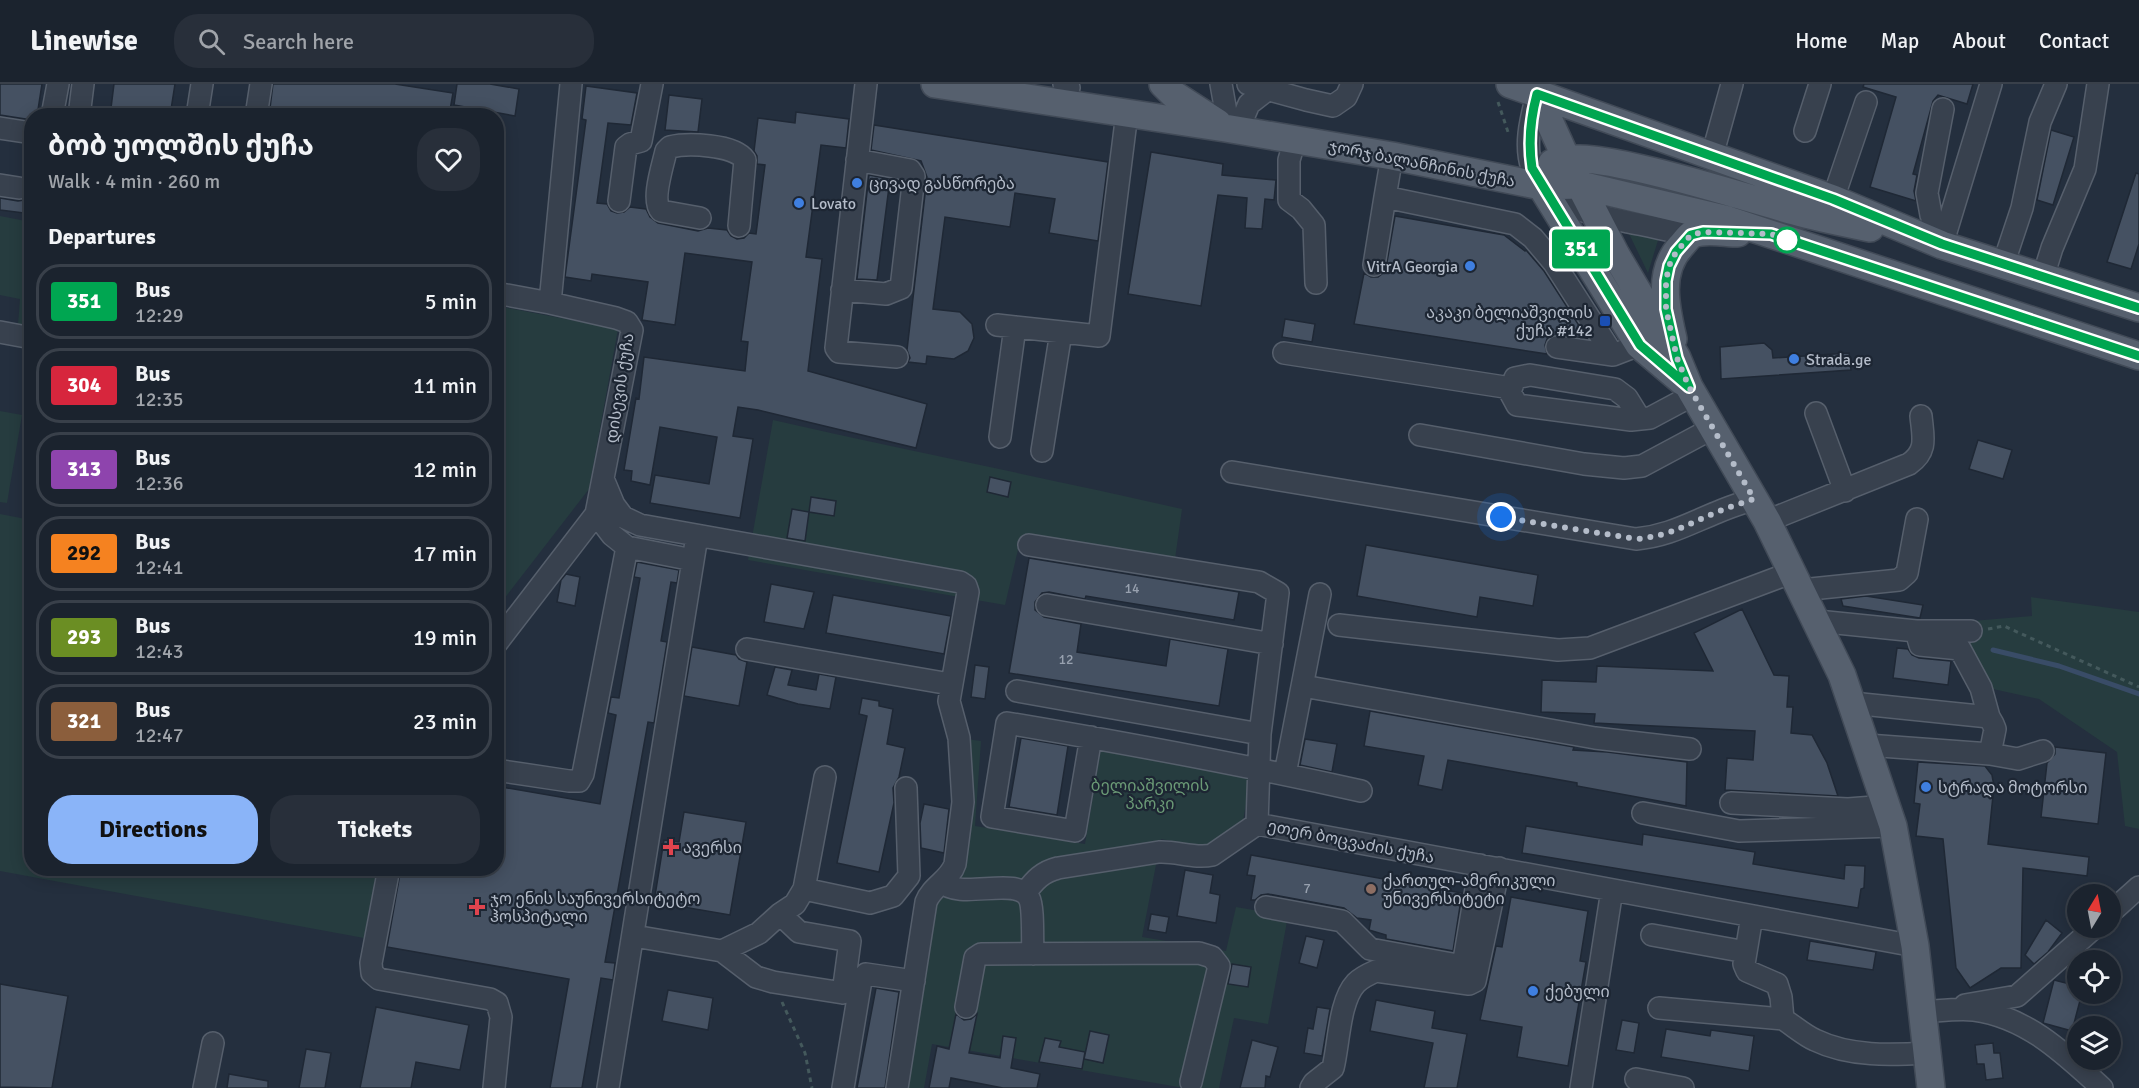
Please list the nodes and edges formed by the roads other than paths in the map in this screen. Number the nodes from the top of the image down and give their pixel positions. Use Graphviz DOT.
graph roads {
  1 [pos="58,84"];
  2 [pos="83,84"];
  3 [pos="202,84"];
  4 [pos="261,84"];
  5 [pos="571,84"];
  6 [pos="652,84"];
  7 [pos="866,84"];
  8 [pos="935,84"];
  9 [pos="1163,84"];
  10 [pos="1221,84"];
  11 [pos="1352,84"];
  12 [pos="1732,84"];
  13 [pos="1820,84"];
  14 [pos="1991,84"];
  15 [pos="2056,84"];
  16 [pos="2098,84"];
  17 [pos="1070,85"];
  18 [pos="1258,87"];
  19 [pos="991,88"];
  20 [pos="1522,89"];
  21 [pos="1042,100"];
  22 [pos="1866,102"];
  23 [pos="54,108"];
  24 [pos="80,108"];
  25 [pos="198,108"];
  26 [pos="257,108"];
  27 [pos="1943,109"];
  28 [pos="1127,113"];
  29 [pos="0,128"];
  30 [pos="1230,129"];
  31 [pos="1805,131"];
  32 [pos="24,132"];
  33 [pos="1295,140"];
  34 [pos="1392,156"];
  35 [pos="1712,156"];
  36 [pos="1566,158"];
  37 [pos="857,160"];
  38 [pos="1580,185"];
  39 [pos="1541,186"];
  40 [pos="1385,197"];
  41 [pos="1833,199"];
  42 [pos="619,201"];
  43 [pos="1595,215"];
  44 [pos="700,218"];
  45 [pos="739,226"];
  46 [pos="1771,234"];
  47 [pos="1691,235"];
  48 [pos="1942,244"];
  49 [pos="1374,265"];
  50 [pos="2003,265"];
  51 [pos="2043,277"];
  52 [pos="1316,283"];
  53 [pos="842,290"];
  54 [pos="504,294"];
  55 [pos="550,303"];
  56 [pos="2139,308"];
  57 [pos="0,332"];
  58 [pos="1061,332"];
  59 [pos="24,336"];
  60 [pos="1636,339"];
  61 [pos="1557,348"];
  62 [pos="1608,352"];
  63 [pos="1284,353"];
  64 [pos="2139,356"];
  65 [pos="897,357"];
  66 [pos="1677,358"];
  67 [pos="1511,388"];
  68 [pos="1691,391"];
  69 [pos="1816,413"];
  70 [pos="1921,416"];
  71 [pos="1640,419"];
  72 [pos="1713,428"];
  73 [pos="1420,435"];
  74 [pos="1000,437"];
  75 [pos="1042,451"];
  76 [pos="1232,472"];
  77 [pos="604,481"];
  78 [pos="1845,490"];
  79 [pos="1760,510"];
  80 [pos="597,514"];
  81 [pos="1917,519"];
  82 [pos="697,536"];
  83 [pos="1029,545"];
  84 [pos="627,546"];
  85 [pos="693,560"];
  86 [pos="1797,581"];
  87 [pos="1320,594"];
  88 [pos="1047,604"];
  89 [pos="1817,621"];
  90 [pos="1340,625"];
  91 [pos="1916,631"];
  92 [pos="1971,632"];
  93 [pos="504,634"];
  94 [pos="1272,644"];
  95 [pos="747,649"];
  96 [pos="950,684"];
  97 [pos="1303,686"];
  98 [pos="1017,691"];
  99 [pos="1852,703"];
  100 [pos="1989,717"];
  101 [pos="1260,734"];
  102 [pos="1091,737"];
  103 [pos="1867,745"];
  104 [pos="1690,749"];
  105 [pos="2043,751"];
  106 [pos="1990,754"];
  107 [pos="1260,769"];
  108 [pos="504,771"];
  109 [pos="1285,774"];
  110 [pos="825,777"];
  111 [pos="906,788"];
  112 [pos="1361,791"];
  113 [pos="1731,803"];
  114 [pos="1643,813"];
  115 [pos="1890,816"];
  116 [pos="1257,824"];
  117 [pos="1490,867"];
  118 [pos="387,876"];
  119 [pos="942,882"];
  120 [pos="2139,887"];
  121 [pos="804,889"];
  122 [pos="1612,890"];
  123 [pos="1025,893"];
  124 [pos="2121,903"];
  125 [pos="1266,907"];
  126 [pos="780,914"];
  127 [pos="1752,916"];
  128 [pos="1652,935"];
  129 [pos="634,936"];
  130 [pos="2083,938"];
  131 [pos="1915,946"];
  132 [pos="722,951"];
  133 [pos="1746,952"];
  134 [pos="1033,954"];
  135 [pos="914,981"];
  136 [pos="966,1007"];
  137 [pos="1659,1008"];
  138 [pos="1923,1012"];
  139 [pos="1783,1019"];
  140 [pos="213,1042"];
  141 [pos="1928,1053"];
  142 [pos="1636,1079"];
  143 [pos="1191,1082"];
  144 [pos="204,1088"];
  145 [pos="494,1088"];
  146 [pos="608,1088"];
  147 [pos="843,1088"];
  148 [pos="897,1088"];
  149 [pos="1311,1088"];
  150 [pos="1581,1088"];
  151 [pos="1683,1088"];
  152 [pos="1931,1088"];
  153 [pos="2102,1088"];
  1 -- 23 [label="street"];
  2 -- 24 [label="street"];
  3 -- 25 [label="street"];
  4 -- 26 [label="street"];
  5 -- 55 [label="street"];
  6 -- 42 [label="street"];
  7 -- 37 [label="street"];
  8 -- 19 [label="main road, ჯორჯ ბალანჩინის ქუჩა"];
  9 -- 30 [label="main road"];
  10 -- 30 [label="street"];
  11 -- 18 [label="street"];
  12 -- 35 [label="street"];
  13 -- 31 [label="street"];
  14 -- 48 [label="street"];
  15 -- 50 [label="street"];
  16 -- 51 [label="street"];
  17 -- 21 [label="main road"];
  18 -- 30 [label="street"];
  19 -- 21 [label="main road, ჯორჯ ბალანჩინის ქუჩა"];
  20 -- 35 [label="main road"];
  20 -- 36 [label="main road"];
  20 -- 39 [label="street"];
  21 -- 28 [label="main road, ჯორჯ ბალანჩინის ქუჩა"];
  22 -- 41 [label="street"];
  27 -- 48 [label="street"];
  28 -- 30 [label="main road, ჯორჯ ბალანჩინის ქუჩა"];
  28 -- 58 [label="street"];
  29 -- 32 [label="street"];
  30 -- 33 [label="main road, ჯორჯ ბალანჩინის ქუჩა"];
  33 -- 34 [label="main road, ჯორჯ ბალანჩინის ქუჩა"];
  33 -- 52 [label="street"];
  34 -- 39 [label="main road, ჯორჯ ბალანჩინის ქუჩა"];
  34 -- 40 [label="street"];
  35 -- 41 [label="main road"];
  36 -- 38 [label="main road"];
  36 -- 39 [label="main road"];
  36 -- 48 [label="main road"];
  37 -- 53 [label="street"];
  37 -- 53 [label="street"];
  38 -- 39 [label="main road, ჯორჯ ბალანჩინის ქუჩა"];
  38 -- 43 [label="main road"];
  38 -- 46 [label="main road, ჯორჯ ბალანჩინის ქუჩა"];
  39 -- 43 [label="street"];
  39 -- 60 [label="main road"];
  40 -- 49 [label="street"];
  40 -- 62 [label="street"];
  41 -- 48 [label="main road"];
  43 -- 47 [label="street"];
  43 -- 66 [label="main road"];
  44 -- 45 [label="street"];
  46 -- 47 [label="main road"];
  46 -- 64 [label="main road, ჯორჯ ბალანჩინის ქუჩა"];
  47 -- 66 [label="main road"];
  48 -- 50 [label="main road"];
  50 -- 51 [label="main road"];
  51 -- 56 [label="main road"];
  53 -- 65 [label="street"];
  54 -- 55 [label="street, დისევის ქუჩა"];
  55 -- 77 [label="street, დისევის ქუჩა"];
  57 -- 59 [label="street"];
  58 -- 74 [label="street"];
  58 -- 75 [label="street"];
  60 -- 62 [label="street"];
  60 -- 68 [label="main road"];
  61 -- 62 [label="street"];
  63 -- 67 [label="street"];
  66 -- 68 [label="main road"];
  67 -- 71 [label="street"];
  67 -- 71 [label="street"];
  68 -- 71 [label="street"];
  68 -- 72 [label="main road"];
  69 -- 78 [label="street"];
  70 -- 78 [label="street"];
  72 -- 73 [label="street"];
  72 -- 79 [label="main road"];
  76 -- 79 [label="street"];
  77 -- 80 [label="street"];
  77 -- 82 [label="street"];
  78 -- 79 [label="street"];
  79 -- 86 [label="main road"];
  80 -- 84 [label="street"];
  80 -- 93 [label="street"];
  81 -- 86 [label="street"];
  82 -- 85 [label="street"];
  82 -- 96 [label="street"];
  83 -- 94 [label="street, ეთერ ბოცვაძის ქუჩა"];
  84 -- 85 [label="street"];
  84 -- 108 [label="street"];
  85 -- 129 [label="street"];
  86 -- 89 [label="main road"];
  86 -- 90 [label="street"];
  87 -- 97 [label="street"];
  88 -- 94 [label="street"];
  89 -- 91 [label="street"];
  89 -- 99 [label="main road"];
  91 -- 92 [label="street"];
  91 -- 100 [label="street"];
  94 -- 101 [label="street, ეთერ ბოცვაძის ქუჩა"];
  95 -- 96 [label="street"];
  96 -- 119 [label="street"];
  97 -- 104 [label="street"];
  97 -- 109 [label="street"];
  98 -- 101 [label="street"];
  99 -- 100 [label="street"];
  99 -- 103 [label="main road"];
  100 -- 106 [label="street"];
  101 -- 107 [label="street, ეთერ ბოცვაძის ქუჩა"];
  102 -- 102 [label="street"];
  102 -- 107 [label="street"];
  103 -- 106 [label="street"];
  103 -- 115 [label="main road"];
  105 -- 106 [label="street"];
  107 -- 109 [label="street"];
  107 -- 116 [label="street, ეთერ ბოცვაძის ქუჩა"];
  109 -- 112 [label="street"];
  110 -- 121 [label="street"];
  111 -- 121 [label="street"];
  113 -- 115 [label="street"];
  114 -- 115 [label="street"];
  115 -- 131 [label="main road"];
  116 -- 117 [label="street, ეთერ ბოცვაძის ქუჩა"];
  116 -- 123 [label="street"];
  117 -- 122 [label="street, ეთერ ბოცვაძის ქუჩა"];
  117 -- 125 [label="street"];
  117 -- 149 [label="street"];
  118 -- 145 [label="street"];
  119 -- 123 [label="street"];
  119 -- 135 [label="street"];
  120 -- 124 [label="street"];
  121 -- 126 [label="street"];
  122 -- 127 [label="street, ეთერ ბოცვაძის ქუჩა"];
  122 -- 150 [label="street"];
  123 -- 134 [label="street"];
  126 -- 132 [label="street"];
  126 -- 132 [label="street"];
  127 -- 131 [label="street, ეთერ ბოცვაძის ქუჩა"];
  127 -- 133 [label="street"];
  128 -- 133 [label="street"];
  129 -- 132 [label="street"];
  129 -- 146 [label="street"];
  130 -- 138 [label="street"];
  131 -- 138 [label="main road"];
  133 -- 139 [label="street"];
  134 -- 136 [label="street"];
  134 -- 143 [label="street"];
  135 -- 147 [label="street"];
  135 -- 148 [label="street"];
  137 -- 139 [label="street"];
  138 -- 141 [label="main road"];
  138 -- 153 [label="street"];
  139 -- 141 [label="street"];
  140 -- 144 [label="street"];
  141 -- 152 [label="main road"];
  142 -- 151 [label="street"];
}
